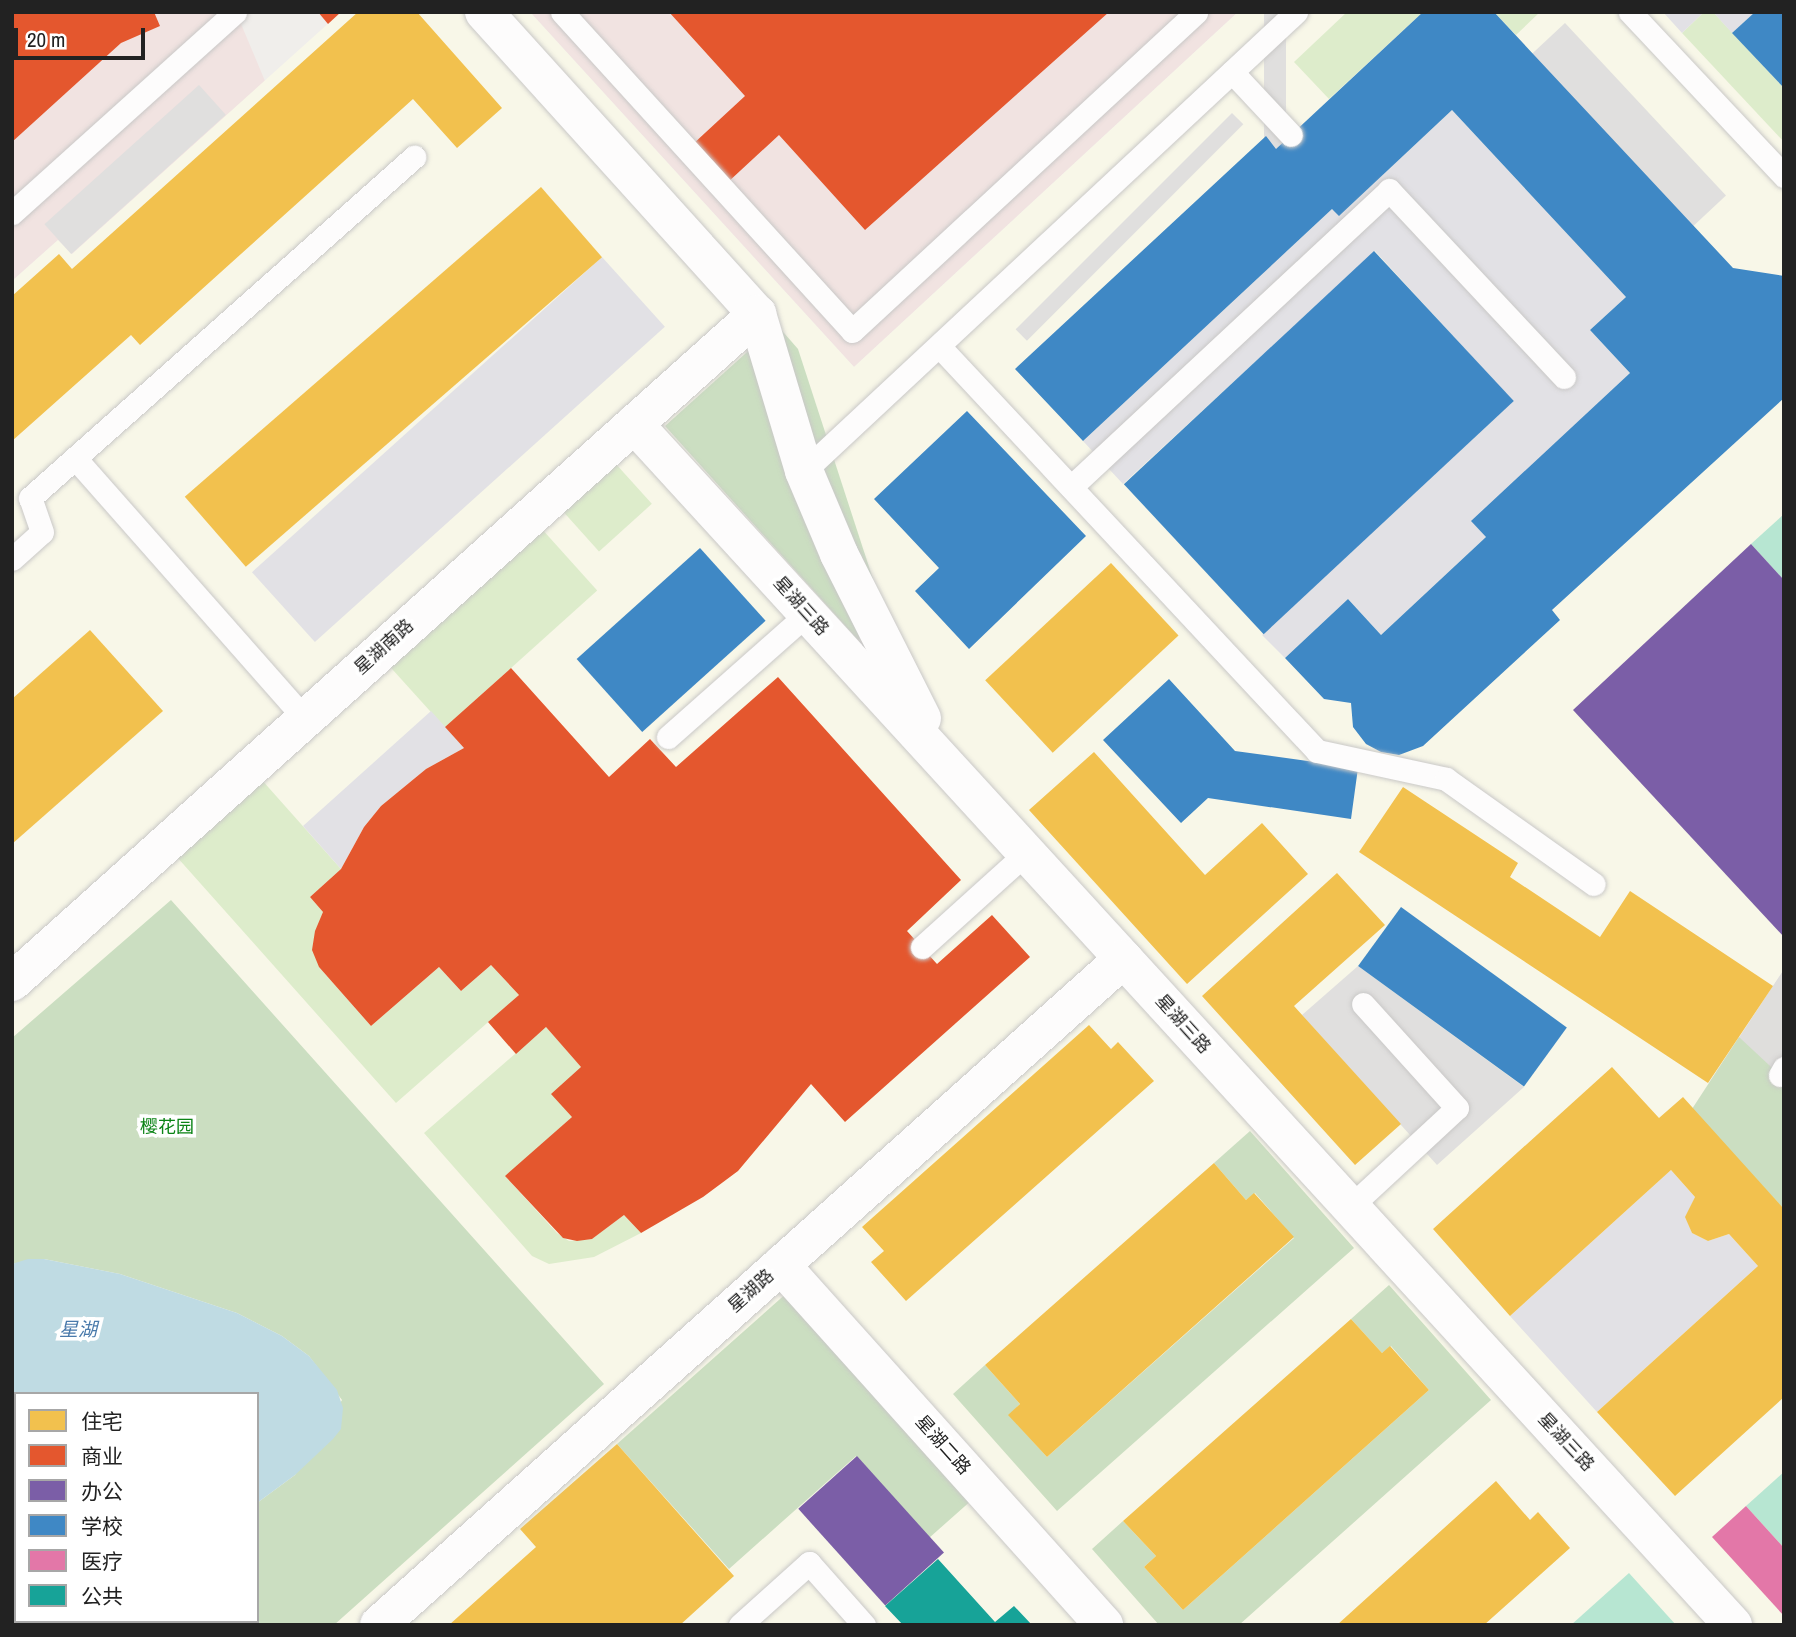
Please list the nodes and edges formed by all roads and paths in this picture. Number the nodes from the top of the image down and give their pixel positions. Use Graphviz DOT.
graph roads {
  1 [pos="235,12"];
  2 [pos="484,12"];
  3 [pos="562,12"];
  4 [pos="1196,12"];
  5 [pos="1296,12"];
  6 [pos="1630,12"];
  7 [pos="1232,72"];
  8 [pos="1291,135"];
  9 [pos="414,157"];
  10 [pos="1784,176"];
  11 [pos="12,214"];
  12 [pos="757,314"];
  13 [pos="939,345"];
  14 [pos="1564,377"];
  15 [pos="634,424"];
  16 [pos="75,458"];
  17 [pos="804,471"];
  18 [pos="1071,487"];
  19 [pos="12,559"];
  20 [pos="808,613"];
  21 [pos="305,719"];
  22 [pos="668,737"];
  23 [pos="957,777"];
  24 [pos="1026,853"];
  25 [pos="1594,884"];
  26 [pos="922,947"];
  27 [pos="1124,959"];
  28 [pos="12,982"];
  29 [pos="1363,1004"];
  30 [pos="1350,1206"];
  31 [pos="781,1265"];
  32 [pos="379,1625"];
  33 [pos="740,1625"];
  34 [pos="864,1625"];
  35 [pos="1104,1625"];
  36 [pos="1734,1625"];
  1 -- 11 [label="lane"];
  2 -- 12 [label="street"];
  3 -- 4 [label="lane"];
  5 -- 7 [label="lane"];
  6 -- 10 [label="lane"];
  7 -- 8 [label="lane"];
  7 -- 13 [label="lane"];
  9 -- 16 [label="lane"];
  12 -- 15 [label="street, 星湖南路"];
  12 -- 17 [label="street"];
  13 -- 17 [label="lane"];
  13 -- 18 [label="lane"];
  14 -- 18 [label="lane"];
  15 -- 20 [label="street, 星湖三路"];
  15 -- 21 [label="street, 星湖南路"];
  16 -- 19 [label="lane"];
  16 -- 21 [label="lane"];
  17 -- 23 [label="street"];
  18 -- 25 [label="lane"];
  20 -- 22 [label="lane"];
  20 -- 23 [label="street, 星湖三路"];
  21 -- 28 [label="street, 星湖南路"];
  23 -- 24 [label="street, 星湖三路"];
  24 -- 26 [label="lane"];
  24 -- 27 [label="street, 星湖三路"];
  27 -- 30 [label="street, 星湖三路"];
  27 -- 31 [label="street, 星湖路"];
  29 -- 30 [label="lane"];
  30 -- 36 [label="street, 星湖三路"];
  31 -- 32 [label="street, 星湖路"];
  31 -- 35 [label="street, 星湖二路"];
  33 -- 34 [label="lane"];
}
